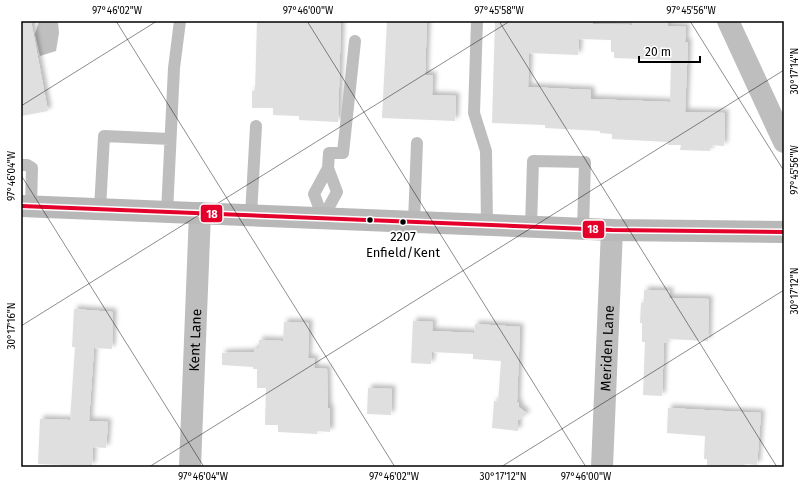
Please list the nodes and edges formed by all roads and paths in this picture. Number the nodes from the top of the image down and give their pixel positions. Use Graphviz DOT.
graph roads {
  1 [pos="180,21"];
  2 [pos="478,21"];
  3 [pos="728,21"];
  4 [pos="355,41"];
  5 [pos="256,126"];
  6 [pos="170,139"];
  7 [pos="784,142"];
  8 [pos="416,143"];
  9 [pos="21,165"];
  10 [pos="328,168"];
  11 [pos="26,206"];
  12 [pos="100,209"];
  13 [pos="166,212"];
  14 [pos="200,213"];
  15 [pos="251,215"];
  16 [pos="323,218"];
  17 [pos="414,222"];
  18 [pos="487,225"];
  19 [pos="531,227"];
  20 [pos="583,229"];
  21 [pos="612,230"];
  22 [pos="784,232"];
  23 [pos="190,467"];
  24 [pos="602,467"];
  1 -- 6 [label="lane"];
  2 -- 18 [label="lane"];
  3 -- 7 [label="street"];
  4 -- 10 [label="lane"];
  5 -- 15 [label="lane"];
  6 -- 12 [label="lane"];
  6 -- 13 [label="lane"];
  8 -- 17 [label="lane"];
  9 -- 11 [label="lane"];
  10 -- 16 [label="lane"];
  10 -- 16 [label="lane"];
  11 -- 12 [label="street"];
  12 -- 13 [label="street"];
  13 -- 14 [label="street"];
  14 -- 15 [label="street"];
  14 -- 23 [label="street, Kent Lane"];
  15 -- 16 [label="street"];
  16 -- 17 [label="street"];
  17 -- 18 [label="street"];
  18 -- 19 [label="street"];
  19 -- 20 [label="street"];
  19 -- 20 [label="lane"];
  20 -- 21 [label="street"];
  21 -- 22 [label="street"];
  21 -- 24 [label="street, Meriden Lane"];
}
